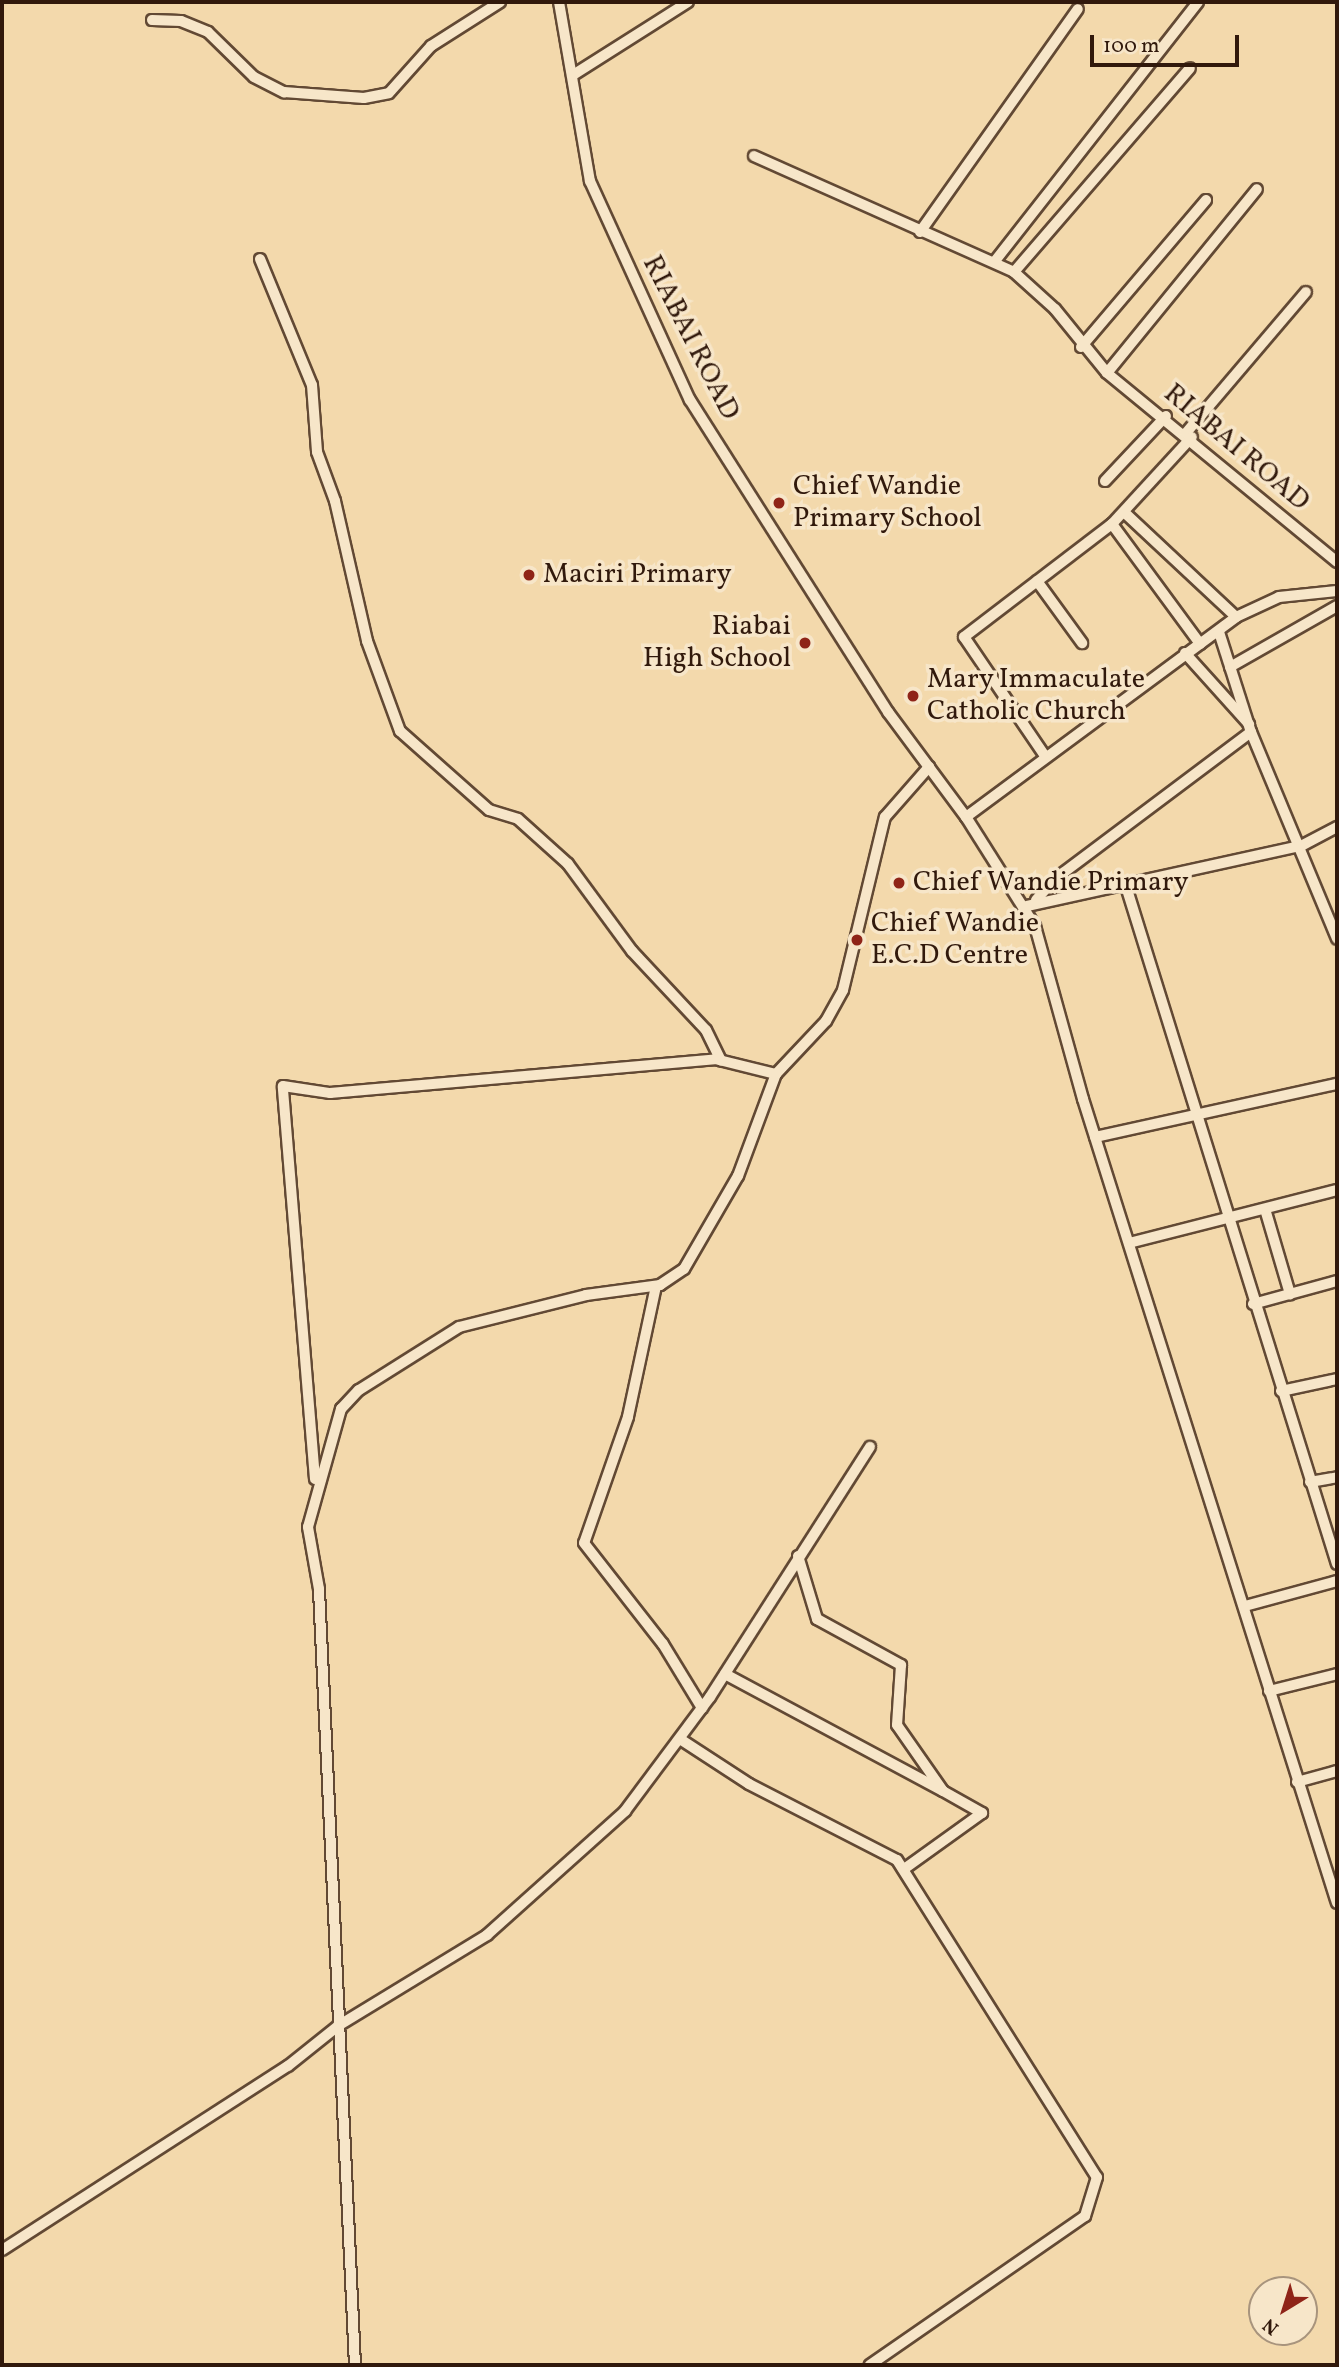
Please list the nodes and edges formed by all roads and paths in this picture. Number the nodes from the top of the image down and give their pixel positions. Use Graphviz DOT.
graph roads {
  1 [pos="500,2"];
  2 [pos="559,2"];
  3 [pos="688,2"];
  4 [pos="1198,2"];
  5 [pos="1078,9"];
  6 [pos="152,20"];
  7 [pos="1190,68"];
  8 [pos="573,75"];
  9 [pos="754,156"];
  10 [pos="1256,189"];
  11 [pos="1206,200"];
  12 [pos="920,232"];
  13 [pos="260,259"];
  14 [pos="995,261"];
  15 [pos="1014,272"];
  16 [pos="1306,292"];
  17 [pos="1081,347"];
  18 [pos="1107,373"];
  19 [pos="1166,416"];
  20 [pos="1189,435"];
  21 [pos="1105,481"];
  22 [pos="1125,513"];
  23 [pos="1112,524"];
  24 [pos="1337,562"];
  25 [pos="1037,581"];
  26 [pos="1337,591"];
  27 [pos="1337,606"];
  28 [pos="1236,617"];
  29 [pos="1219,632"];
  30 [pos="1082,643"];
  31 [pos="1200,644"];
  32 [pos="1185,653"];
  33 [pos="1230,667"];
  34 [pos="1250,728"];
  35 [pos="1045,756"];
  36 [pos="929,767"];
  37 [pos="966,817"];
  38 [pos="1337,827"];
  39 [pos="1301,846"];
  40 [pos="1125,883"];
  41 [pos="1031,903"];
  42 [pos="1337,939"];
  43 [pos="721,1061"];
  44 [pos="776,1074"];
  45 [pos="1337,1084"];
  46 [pos="1192,1115"];
  47 [pos="1096,1137"];
  48 [pos="1337,1190"];
  49 [pos="1265,1209"];
  50 [pos="1224,1219"];
  51 [pos="1129,1243"];
  52 [pos="1337,1281"];
  53 [pos="656,1286"];
  54 [pos="1290,1294"];
  55 [pos="1254,1304"];
  56 [pos="1337,1379"];
  57 [pos="1281,1391"];
  58 [pos="870,1447"];
  59 [pos="1337,1477"];
  60 [pos="1310,1482"];
  61 [pos="316,1485"];
  62 [pos="798,1556"];
  63 [pos="1337,1564"];
  64 [pos="1337,1581"];
  65 [pos="1245,1606"];
  66 [pos="725,1674"];
  67 [pos="1337,1674"];
  68 [pos="1269,1691"];
  69 [pos="702,1708"];
  70 [pos="680,1739"];
  71 [pos="1337,1771"];
  72 [pos="1297,1782"];
  73 [pos="943,1791"];
  74 [pos="904,1869"];
  75 [pos="1332,1869"];
  76 [pos="1337,1903"];
  77 [pos="338,2026"];
  78 [pos="2,2250"];
  79 [pos="355,2365"];
  80 [pos="870,2365"];
  1 -- 6 [label="street"];
  2 -- 8 [label="street, RIABAI ROAD"];
  3 -- 8 [label="street"];
  4 -- 14 [label="street"];
  5 -- 12 [label="street"];
  7 -- 15 [label="street"];
  8 -- 36 [label="street, RIABAI ROAD"];
  9 -- 12 [label="street, RIABAI ROAD"];
  10 -- 18 [label="street"];
  11 -- 17 [label="street"];
  12 -- 14 [label="street, RIABAI ROAD"];
  13 -- 43 [label="street"];
  14 -- 15 [label="street, RIABAI ROAD"];
  15 -- 17 [label="street, RIABAI ROAD"];
  16 -- 20 [label="street"];
  17 -- 18 [label="street, RIABAI ROAD"];
  18 -- 19 [label="street, RIABAI ROAD"];
  19 -- 20 [label="street, RIABAI ROAD"];
  19 -- 21 [label="street"];
  20 -- 22 [label="street"];
  20 -- 24 [label="street, RIABAI ROAD"];
  22 -- 23 [label="street"];
  22 -- 28 [label="street"];
  23 -- 25 [label="street"];
  23 -- 31 [label="street"];
  25 -- 30 [label="street"];
  25 -- 35 [label="street"];
  26 -- 28 [label="street"];
  27 -- 33 [label="street"];
  28 -- 29 [label="street"];
  29 -- 31 [label="street"];
  29 -- 33 [label="street"];
  31 -- 32 [label="street"];
  32 -- 34 [label="street"];
  32 -- 35 [label="street"];
  33 -- 34 [label="street"];
  34 -- 39 [label="street"];
  34 -- 41 [label="street"];
  35 -- 37 [label="street"];
  36 -- 37 [label="street, RIABAI ROAD"];
  36 -- 44 [label="street"];
  37 -- 41 [label="street, RIABAI ROAD"];
  38 -- 39 [label="street"];
  39 -- 40 [label="street"];
  39 -- 42 [label="street"];
  40 -- 41 [label="street"];
  40 -- 46 [label="street"];
  41 -- 47 [label="street, RIABAI ROAD"];
  43 -- 44 [label="street"];
  43 -- 61 [label="street"];
  44 -- 53 [label="street"];
  45 -- 46 [label="street"];
  46 -- 47 [label="street"];
  46 -- 50 [label="street"];
  47 -- 51 [label="street, RIABAI ROAD"];
  48 -- 49 [label="street"];
  49 -- 50 [label="street"];
  49 -- 54 [label="street"];
  50 -- 51 [label="street"];
  50 -- 55 [label="street"];
  51 -- 65 [label="street, RIABAI ROAD"];
  52 -- 54 [label="street"];
  53 -- 61 [label="street"];
  53 -- 69 [label="street"];
  54 -- 55 [label="street"];
  55 -- 57 [label="street"];
  56 -- 57 [label="street"];
  57 -- 60 [label="street"];
  58 -- 62 [label="street"];
  59 -- 60 [label="street"];
  60 -- 63 [label="street"];
  61 -- 77 [label="street"];
  62 -- 66 [label="street"];
  62 -- 73 [label="street"];
  64 -- 65 [label="street"];
  65 -- 68 [label="street, RIABAI ROAD"];
  66 -- 69 [label="street"];
  66 -- 73 [label="street"];
  67 -- 68 [label="street"];
  68 -- 72 [label="street, RIABAI ROAD"];
  69 -- 70 [label="street"];
  70 -- 74 [label="street"];
  70 -- 77 [label="street"];
  71 -- 72 [label="street"];
  72 -- 75 [label="street, RIABAI ROAD"];
  73 -- 74 [label="street"];
  74 -- 80 [label="street"];
  75 -- 76 [label="street, RIABAI ROAD"];
  77 -- 78 [label="street"];
  77 -- 79 [label="street"];
}
